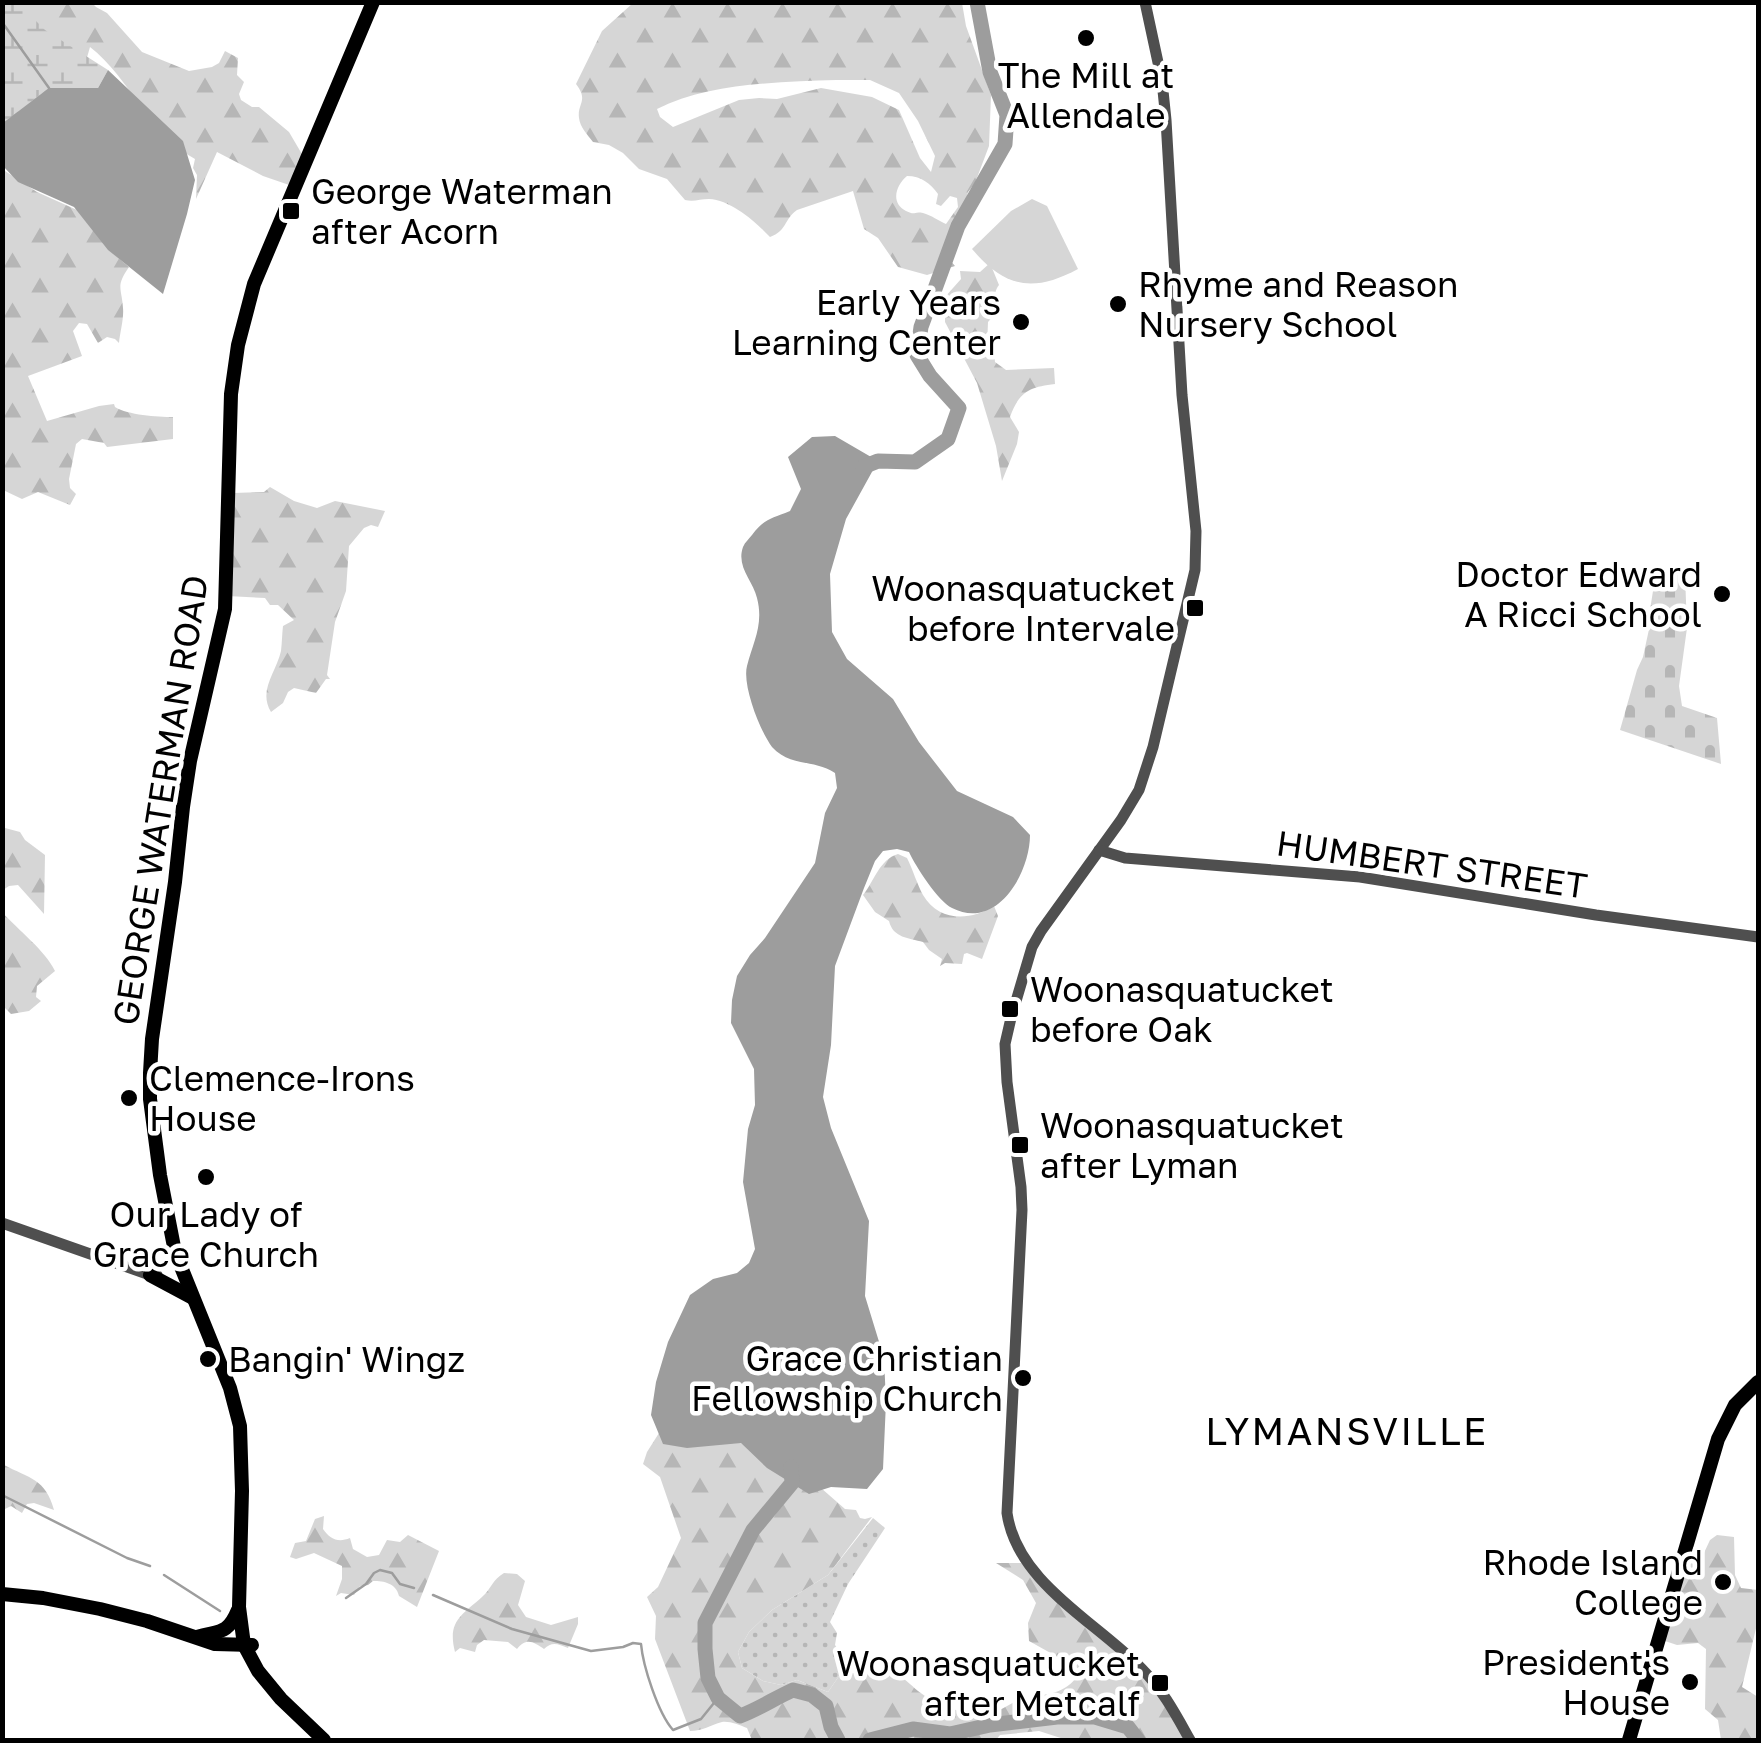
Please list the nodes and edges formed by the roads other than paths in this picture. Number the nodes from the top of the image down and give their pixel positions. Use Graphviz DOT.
graph roads {
  1 [pos="373,2"];
  2 [pos="1145,2"];
  3 [pos="1099,850"];
  4 [pos="1758,937"];
  5 [pos="2,1223"];
  6 [pos="175,1252"];
  7 [pos="182,1270"];
  8 [pos="155,1275"];
  9 [pos="193,1298"];
  10 [pos="1758,1382"];
  11 [pos="242,1542"];
  12 [pos="2,1594"];
  13 [pos="239,1608"];
  14 [pos="167,1628"];
  15 [pos="196,1638"];
  16 [pos="249,1645"];
  17 [pos="258,1670"];
  18 [pos="324,1740"];
  19 [pos="1190,1740"];
  20 [pos="1629,1740"];
  1 -- 6 [label="main road, GEORGE WATERMAN ROAD"];
  2 -- 3 [label="street"];
  3 -- 4 [label="street, HUMBERT STREET"];
  3 -- 19 [label="street"];
  5 -- 8 [label="street"];
  6 -- 7 [label="main road, GEORGE WATERMAN ROAD"];
  6 -- 8 [label="main road"];
  7 -- 8 [label="main road"];
  7 -- 9 [label="main road, GEORGE WATERMAN ROAD"];
  8 -- 9 [label="main road"];
  9 -- 11 [label="main road, GEORGE WATERMAN ROAD"];
  10 -- 20 [label="main road"];
  11 -- 13 [label="main road"];
  11 -- 16 [label="main road"];
  12 -- 14 [label="main road"];
  13 -- 15 [label="main road"];
  13 -- 16 [label="main road"];
  14 -- 15 [label="main road"];
  14 -- 17 [label="main road"];
  15 -- 16 [label="main road"];
  16 -- 17 [label="main road"];
  16 -- 18 [label="main road"];
  17 -- 18 [label="main road"];
}
